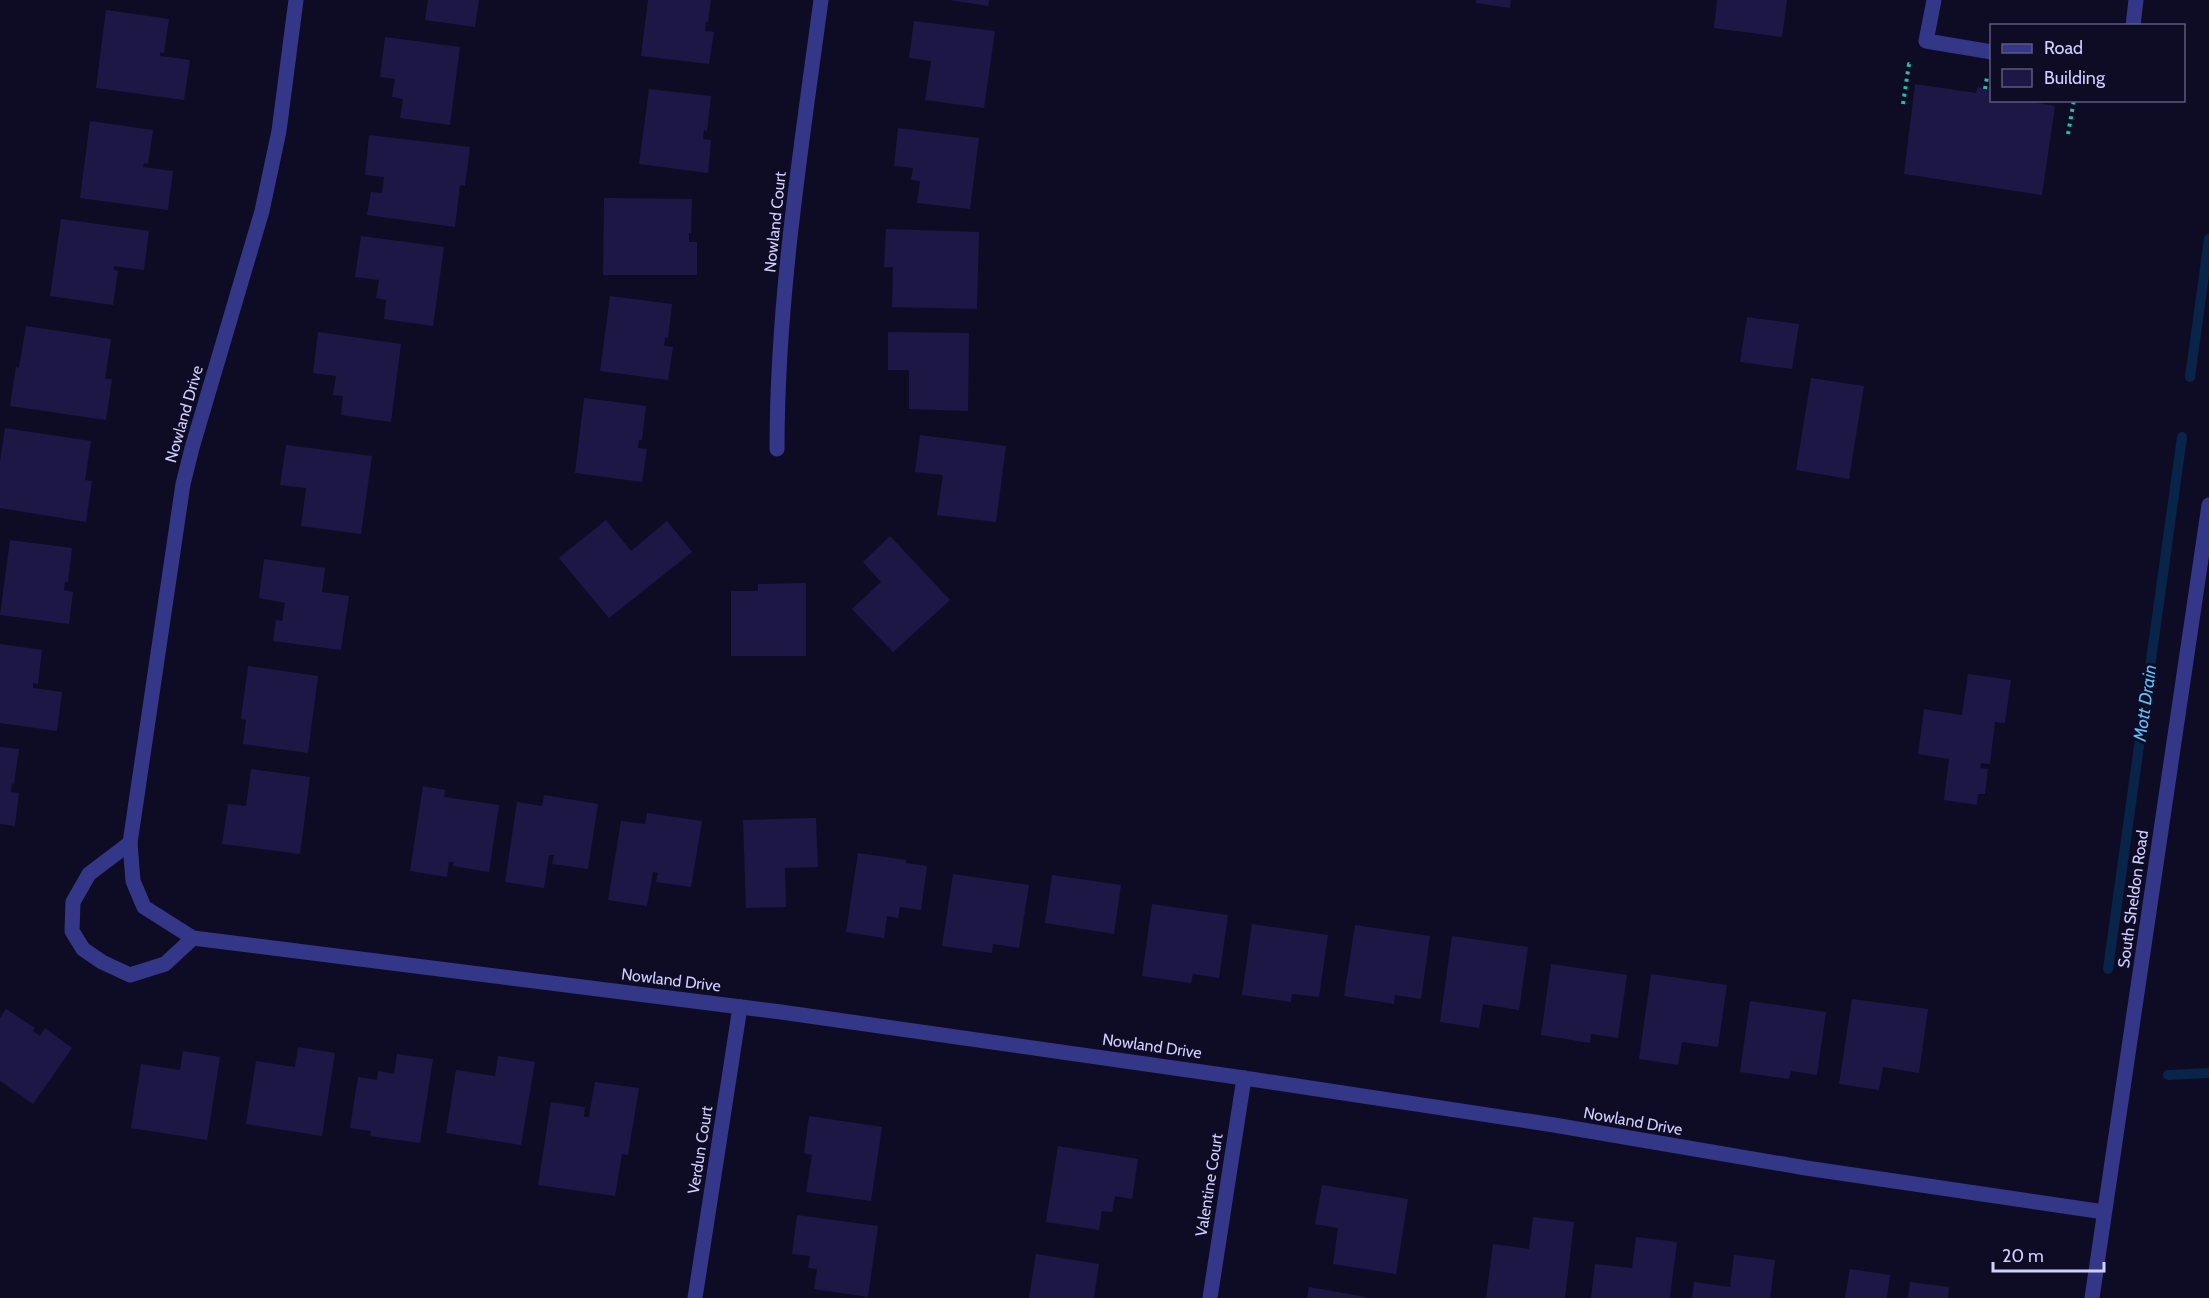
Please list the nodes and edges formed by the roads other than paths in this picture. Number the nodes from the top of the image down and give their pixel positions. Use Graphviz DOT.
graph roads {
  1 [pos="296,0"];
  2 [pos="821,0"];
  3 [pos="1934,0"];
  4 [pos="2136,0"];
  5 [pos="2133,24"];
  6 [pos="1990,52"];
  7 [pos="777,449"];
  8 [pos="2209,505"];
  9 [pos="130,843"];
  10 [pos="193,938"];
  11 [pos="740,1007"];
  12 [pos="1244,1078"];
  13 [pos="2104,1212"];
  14 [pos="695,1298"];
  15 [pos="1210,1298"];
  16 [pos="2092,1298"];
  1 -- 9 [label="street, Nowland Drive"];
  2 -- 7 [label="street, Nowland Court"];
  3 -- 6 [label="street"];
  4 -- 5 [label="street"];
  8 -- 13 [label="street, South Sheldon Road"];
  9 -- 10 [label="street, Nowland Drive"];
  9 -- 10 [label="street"];
  10 -- 11 [label="street, Nowland Drive"];
  11 -- 12 [label="street, Nowland Drive"];
  11 -- 14 [label="street, Verdun Court"];
  12 -- 13 [label="street, Nowland Drive"];
  12 -- 15 [label="street, Valentine Court"];
  13 -- 16 [label="street, South Sheldon Road"];
}
